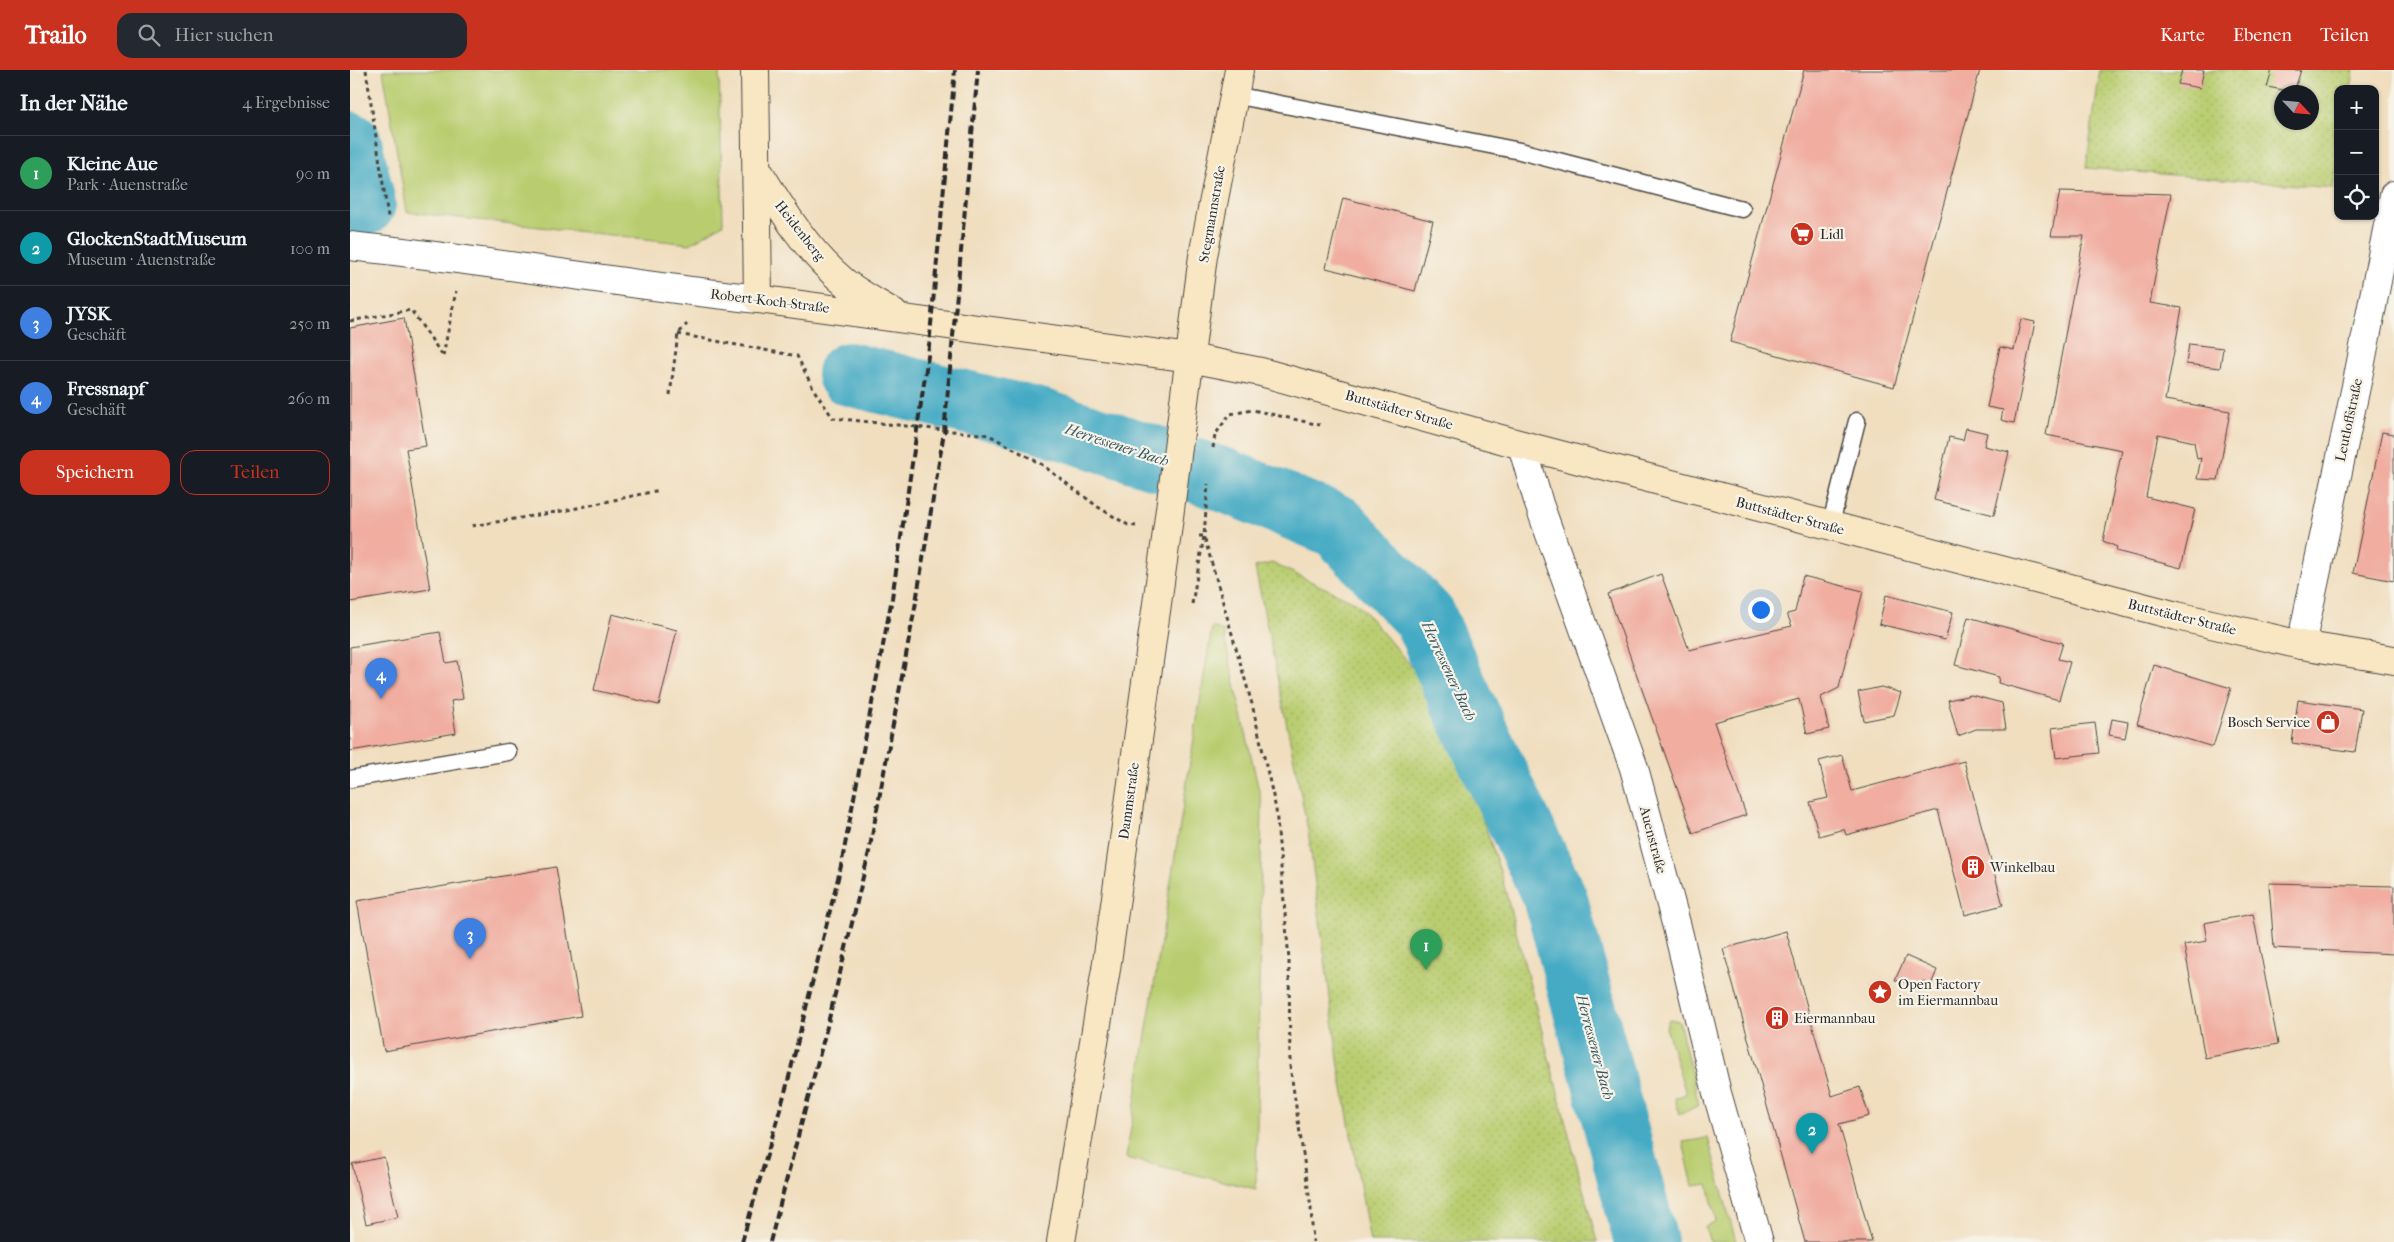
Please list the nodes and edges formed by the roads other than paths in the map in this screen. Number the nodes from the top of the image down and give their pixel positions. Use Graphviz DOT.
graph roads {
  1 [pos="755,70"];
  2 [pos="1236,83"];
  3 [pos="757,169"];
  4 [pos="2394,195"];
  5 [pos="1742,209"];
  6 [pos="350,246"];
  7 [pos="758,299"];
  8 [pos="901,318"];
  9 [pos="1190,358"];
  10 [pos="1857,421"];
  11 [pos="1522,445"];
  12 [pos="1830,527"];
  13 [pos="2301,645"];
  14 [pos="2394,660"];
  15 [pos="508,752"];
  16 [pos="350,779"];
  17 [pos="1061,1242"];
  18 [pos="1759,1242"];
  1 -- 3 [label="main road, Heidenberg"];
  2 -- 5 [label="lane"];
  2 -- 9 [label="main road, Stegmannstraße"];
  3 -- 7 [label="main road, Heidenberg"];
  3 -- 8 [label="main road, Heidenberg"];
  4 -- 13 [label="street, Leutloffstraße"];
  6 -- 7 [label="street, Robert-Koch-Straße"];
  7 -- 8 [label="main road, Robert-Koch-Straße"];
  8 -- 9 [label="main road, Robert-Koch-Straße"];
  9 -- 11 [label="main road, Buttstädter Straße"];
  9 -- 17 [label="main road, Dammstraße"];
  10 -- 12 [label="lane"];
  11 -- 12 [label="main road, Buttstädter Straße"];
  11 -- 18 [label="street, Auenstraße"];
  12 -- 13 [label="main road, Buttstädter Straße"];
  13 -- 14 [label="main road, Buttstädter Straße"];
  15 -- 16 [label="lane"];
}
